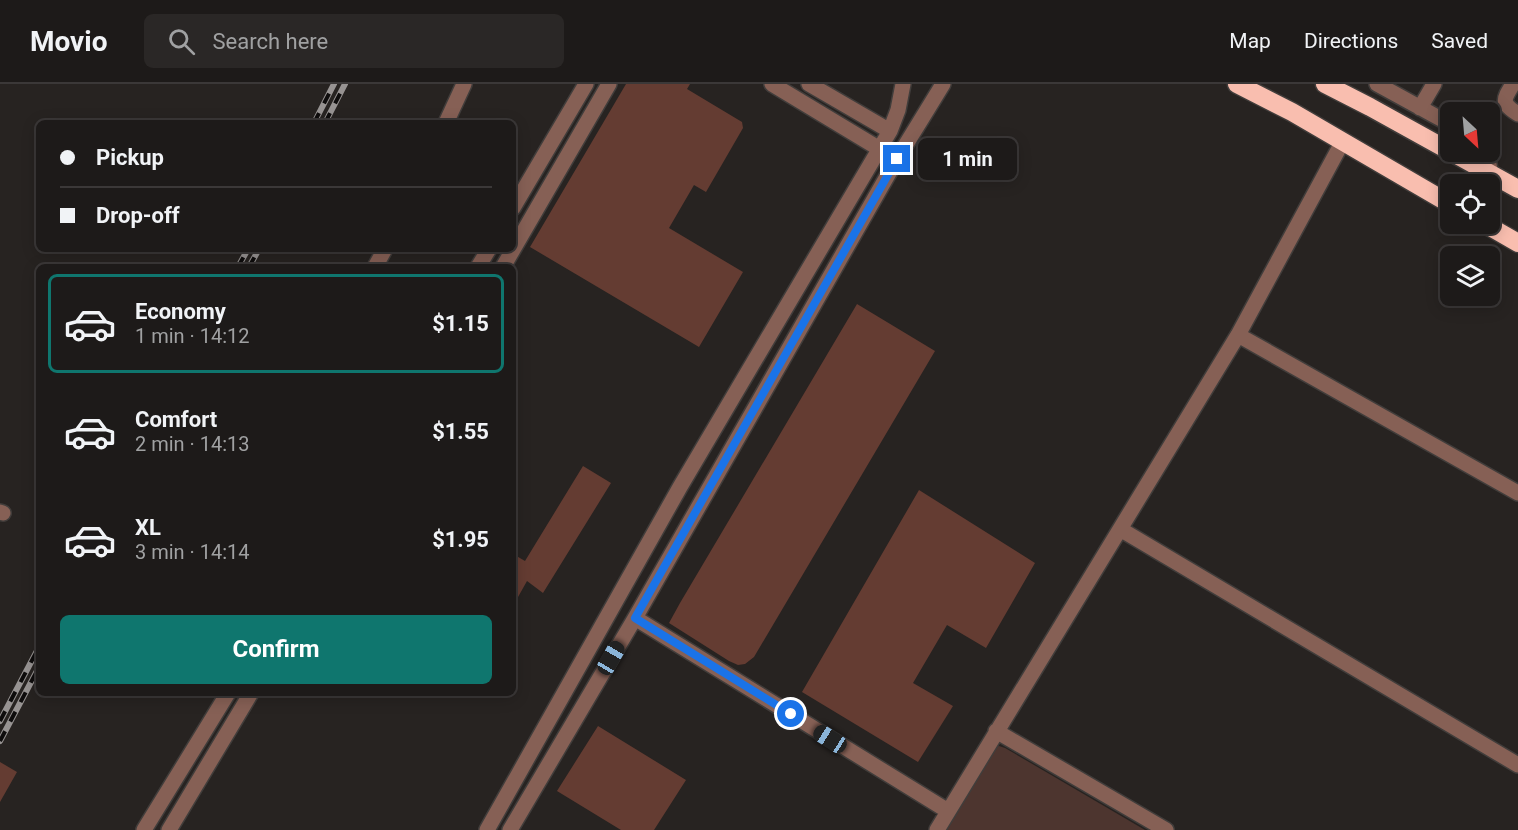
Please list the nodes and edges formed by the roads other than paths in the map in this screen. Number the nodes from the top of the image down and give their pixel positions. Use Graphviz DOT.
graph roads {
  1 [pos="464,84"];
  2 [pos="586,84"];
  3 [pos="609,84"];
  4 [pos="772,84"];
  5 [pos="809,84"];
  6 [pos="903,84"];
  7 [pos="943,84"];
  8 [pos="1237,84"];
  9 [pos="1325,84"];
  10 [pos="1377,84"];
  11 [pos="1434,84"];
  12 [pos="1513,84"];
  13 [pos="1420,108"];
  14 [pos="1518,114"];
  15 [pos="1440,119"];
  16 [pos="447,120"];
  17 [pos="890,131"];
  18 [pos="1343,141"];
  19 [pos="880,149"];
  20 [pos="897,159"];
  21 [pos="1488,162"];
  22 [pos="1491,174"];
  23 [pos="1500,179"];
  24 [pos="1518,189"];
  25 [pos="1440,198"];
  26 [pos="516,203"];
  27 [pos="1500,233"];
  28 [pos="1518,243"];
  29 [pos="516,245"];
  30 [pos="1238,334"];
  31 [pos="749,370"];
  32 [pos="771,381"];
  33 [pos="680,487"];
  34 [pos="1518,493"];
  35 [pos="704,498"];
  36 [pos="1120,529"];
  37 [pos="635,618"];
  38 [pos="579,666"];
  39 [pos="600,678"];
  40 [pos="226,696"];
  41 [pos="248,696"];
  42 [pos="996,731"];
  43 [pos="1518,765"];
  44 [pos="948,811"];
  45 [pos="144,830"];
  46 [pos="169,830"];
  47 [pos="487,830"];
  48 [pos="510,830"];
  49 [pos="937,830"];
  50 [pos="1166,830"];
  1 -- 16 [label="street"];
  2 -- 26 [label="street"];
  3 -- 29 [label="street"];
  4 -- 19 [label="street"];
  5 -- 17 [label="street"];
  6 -- 17 [label="street"];
  7 -- 20 [label="street"];
  8 -- 18 [label="highway"];
  9 -- 22 [label="highway"];
  10 -- 13 [label="street"];
  11 -- 13 [label="street"];
  12 -- 14 [label="street"];
  13 -- 15 [label="street"];
  17 -- 19 [label="street"];
  18 -- 25 [label="highway"];
  18 -- 30 [label="street"];
  19 -- 20 [label="street"];
  19 -- 31 [label="street"];
  20 -- 32 [label="street"];
  21 -- 22 [label="street"];
  23 -- 24 [label="highway"];
  27 -- 28 [label="highway"];
  30 -- 34 [label="street"];
  30 -- 36 [label="street"];
  31 -- 32 [label="street"];
  31 -- 33 [label="street"];
  32 -- 35 [label="street"];
  33 -- 35 [label="street"];
  33 -- 38 [label="street"];
  35 -- 37 [label="street"];
  36 -- 42 [label="street"];
  36 -- 43 [label="street"];
  37 -- 39 [label="street"];
  37 -- 44 [label="street"];
  38 -- 39 [label="street"];
  38 -- 47 [label="street"];
  39 -- 48 [label="street"];
  40 -- 45 [label="street"];
  41 -- 46 [label="street"];
  42 -- 44 [label="street"];
  42 -- 50 [label="street"];
  44 -- 49 [label="street"];
}
